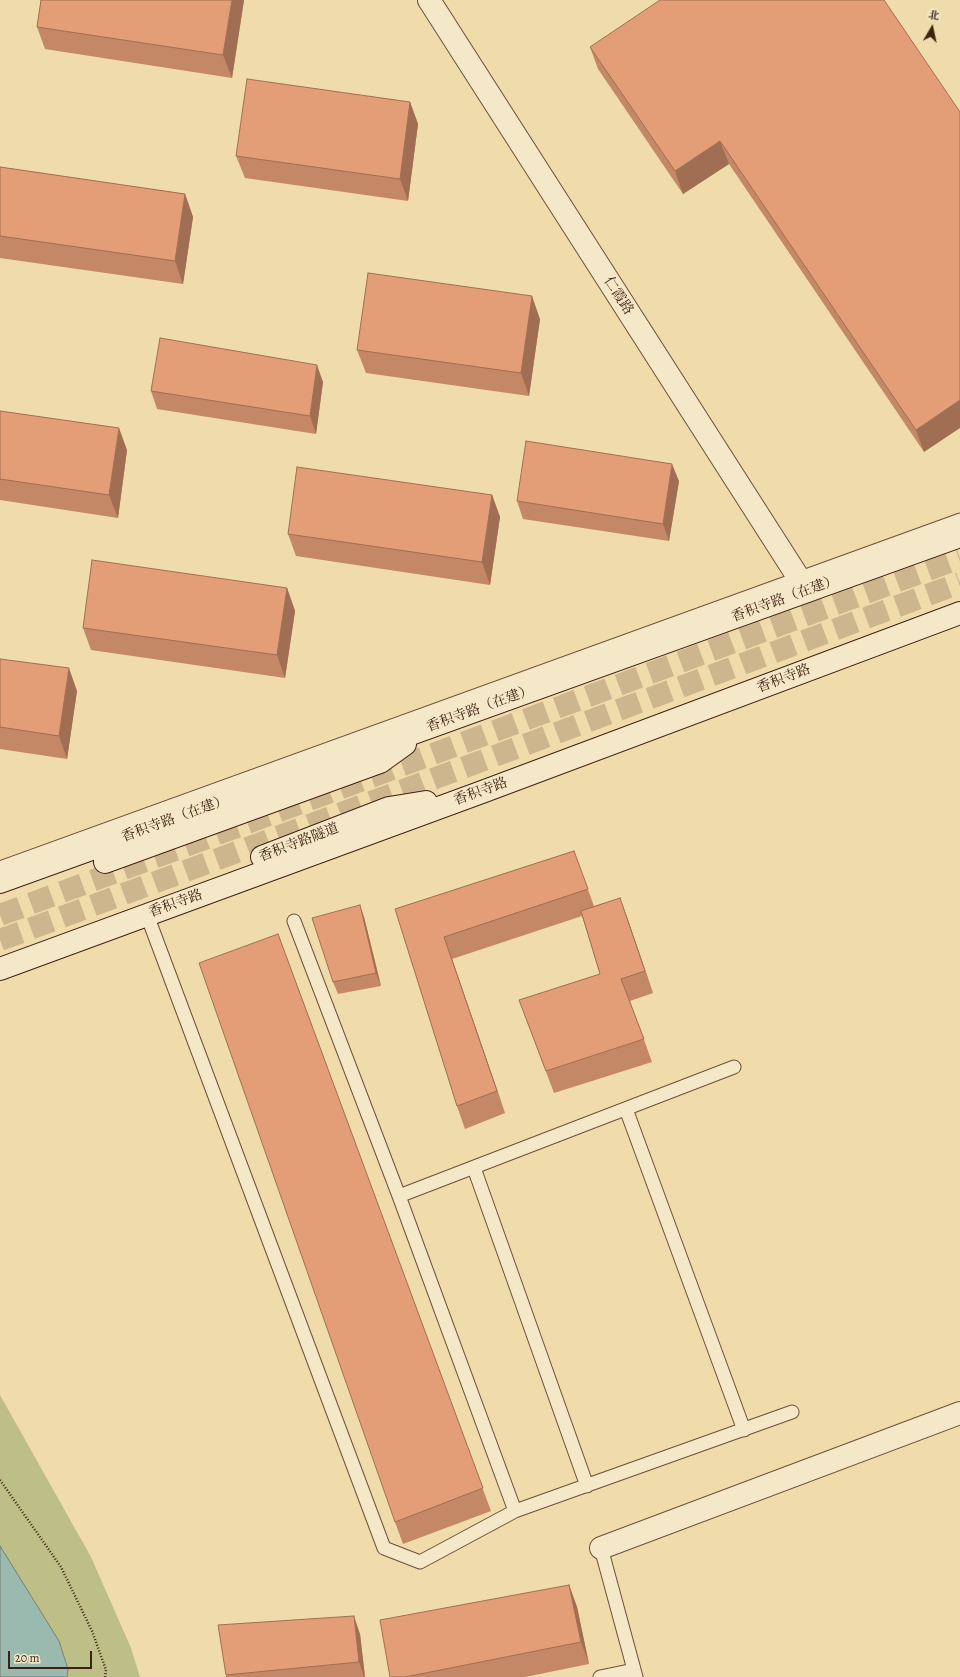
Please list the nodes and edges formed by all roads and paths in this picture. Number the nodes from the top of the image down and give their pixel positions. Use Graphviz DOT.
graph roads {
  1 [pos="428,0"];
  2 [pos="960,520"];
  3 [pos="960,536"];
  4 [pos="803,585"];
  5 [pos="960,613"];
  6 [pos="427,728"];
  7 [pos="482,792"];
  8 [pos="105,862"];
  9 [pos="0,868"];
  10 [pos="0,882"];
  11 [pos="121,911"];
  12 [pos="147,915"];
  13 [pos="294,921"];
  14 [pos="0,968"];
  15 [pos="734,1067"];
  16 [pos="626,1109"];
  17 [pos="474,1168"];
  18 [pos="399,1196"];
  19 [pos="792,1412"];
  20 [pos="960,1413"];
  21 [pos="744,1430"];
  22 [pos="0,1480"];
  23 [pos="587,1486"];
  24 [pos="515,1511"];
  25 [pos="601,1548"];
  26 [pos="635,1673"];
  27 [pos="105,1677"];
  28 [pos="600,1677"];
  1 -- 4 [label="street, 仁霞路"];
  2 -- 4 [label="lane"];
  3 -- 4 [label="street, 香积寺路（在建）"];
  4 -- 6 [label="street, 香积寺路（在建）"];
  4 -- 9 [label="lane"];
  5 -- 7 [label="street, 香积寺路"];
  6 -- 8 [label="street"];
  6 -- 10 [label="street, 香积寺路（在建）"];
  7 -- 11 [label="street, 香积寺路隧道"];
  7 -- 12 [label="street, 香积寺路"];
  12 -- 14 [label="street, 香积寺路"];
  12 -- 24 [label="lane"];
  13 -- 18 [label="lane"];
  15 -- 16 [label="lane"];
  16 -- 17 [label="lane"];
  16 -- 21 [label="lane"];
  17 -- 18 [label="lane"];
  17 -- 23 [label="lane"];
  18 -- 24 [label="lane"];
  19 -- 21 [label="lane"];
  20 -- 25 [label="street"];
  21 -- 23 [label="lane"];
  22 -- 27 [label="path"];
  23 -- 24 [label="lane"];
  25 -- 26 [label="lane"];
  26 -- 28 [label="lane"];
}
